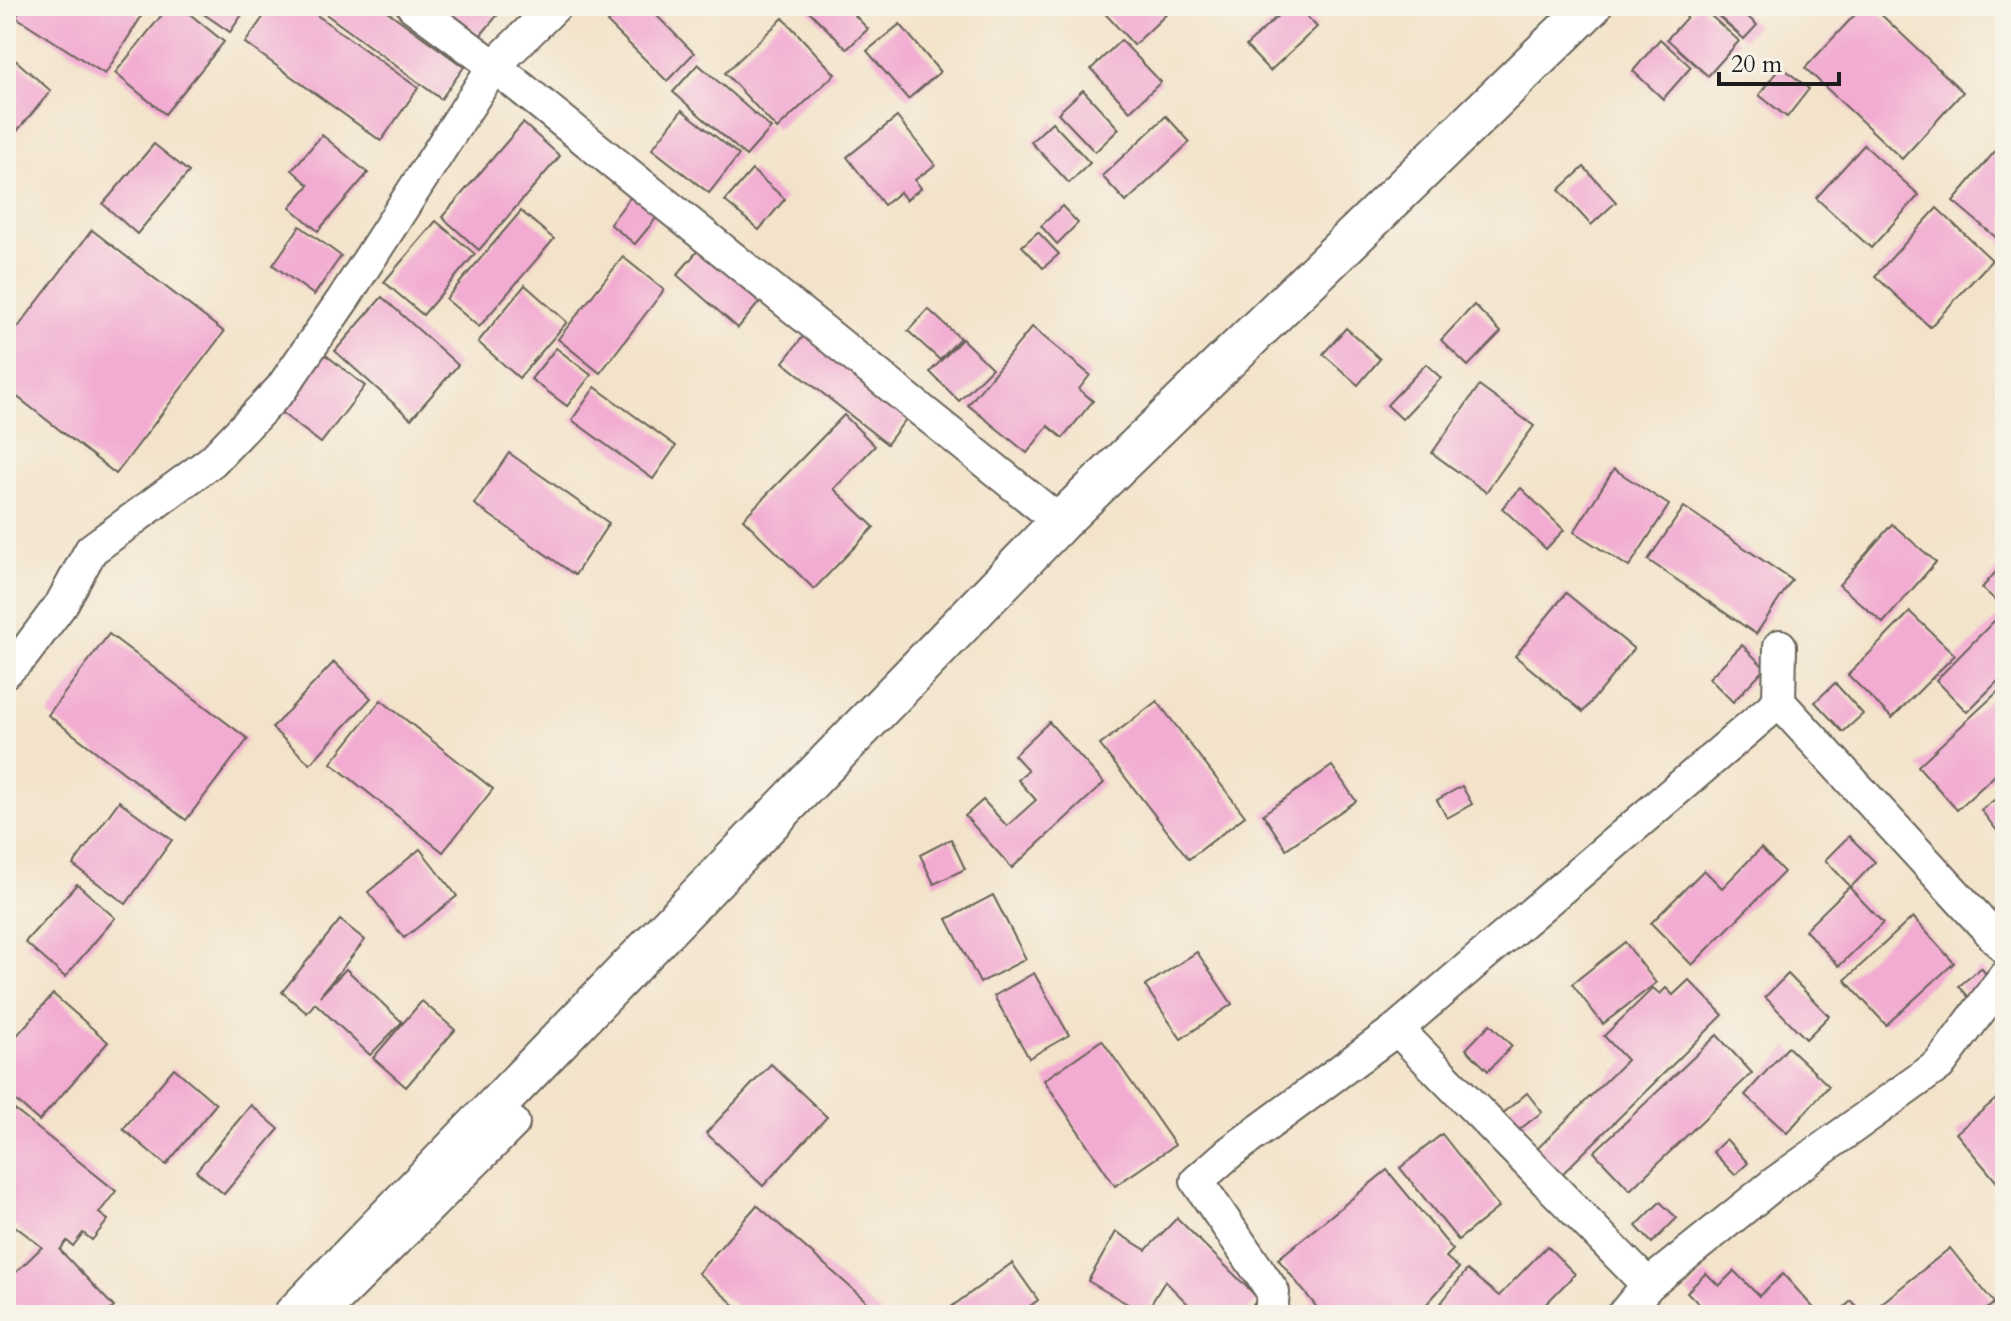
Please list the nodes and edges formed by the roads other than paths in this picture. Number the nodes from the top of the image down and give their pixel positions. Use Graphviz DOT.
graph roads {
  1 [pos="413,6"];
  2 [pos="555,6"];
  3 [pos="1591,6"];
  4 [pos="494,66"];
  5 [pos="1060,522"];
  6 [pos="1780,646"];
  7 [pos="6,671"];
  8 [pos="1779,702"];
  9 [pos="2005,948"];
  10 [pos="2005,976"];
  11 [pos="1397,1029"];
  12 [pos="513,1123"];
  13 [pos="1648,1285"];
  14 [pos="294,1315"];
  15 [pos="321,1315"];
  16 [pos="1271,1315"];
  17 [pos="1623,1315"];
  1 -- 4 [label="street"];
  2 -- 4 [label="street"];
  3 -- 5 [label="street"];
  4 -- 5 [label="street"];
  4 -- 7 [label="street"];
  5 -- 14 [label="street"];
  6 -- 8 [label="street"];
  8 -- 9 [label="street"];
  8 -- 11 [label="street"];
  10 -- 13 [label="street"];
  11 -- 13 [label="street"];
  11 -- 16 [label="street"];
  12 -- 15 [label="street"];
  13 -- 17 [label="street"];
}
